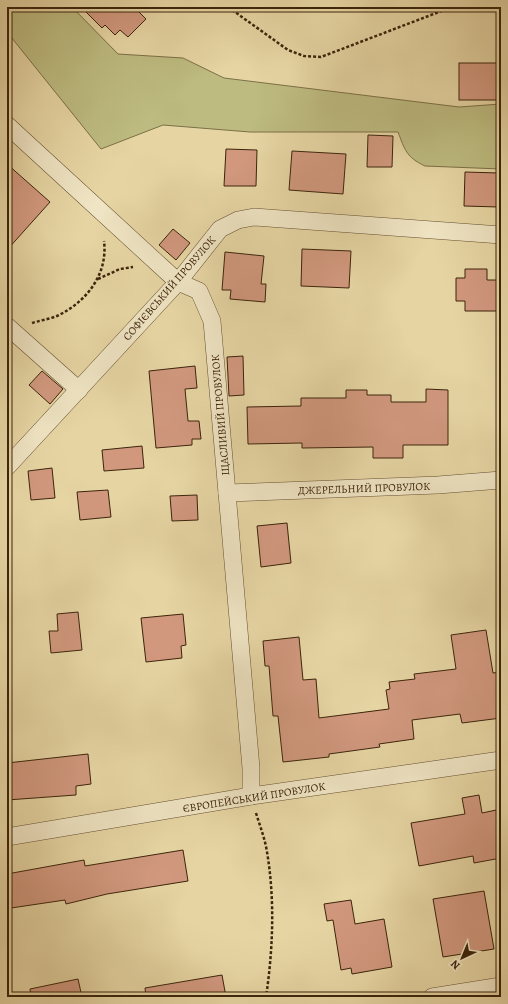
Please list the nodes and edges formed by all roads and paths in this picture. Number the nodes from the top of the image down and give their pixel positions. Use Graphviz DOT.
graph roads {
  1 [pos="228,7"];
  2 [pos="452,7"];
  3 [pos="7,125"];
  4 [pos="101,211"];
  5 [pos="501,235"];
  6 [pos="157,263"];
  7 [pos="98,279"];
  8 [pos="178,282"];
  9 [pos="9,327"];
  10 [pos="79,390"];
  11 [pos="7,467"];
  12 [pos="501,480"];
  13 [pos="227,493"];
  14 [pos="501,760"];
  15 [pos="251,796"];
  16 [pos="7,837"];
  17 [pos="501,986"];
  18 [pos="266,997"];
  19 [pos="432,997"];
  1 -- 2 [label="path"];
  3 -- 4 [label="street, ЩАСЛИВИЙ ПРОВУЛОК"];
  4 -- 6 [label="street, ЩАСЛИВИЙ ПРОВУЛОК"];
  4 -- 7 [label="path"];
  5 -- 8 [label="street, СОФІЄВСЬКИЙ ПРОВУЛОК"];
  6 -- 7 [label="path"];
  6 -- 8 [label="street, ЩАСЛИВИЙ ПРОВУЛОК"];
  7 -- 9 [label="path"];
  8 -- 10 [label="street, СОФІЄВСЬКИЙ ПРОВУЛОК"];
  8 -- 13 [label="street, ЩАСЛИВИЙ ПРОВУЛОК"];
  9 -- 10 [label="street"];
  10 -- 11 [label="street, СОФІЄВСЬКИЙ ПРОВУЛОК"];
  12 -- 13 [label="street, ДЖЕРЕЛЬНИЙ ПРОВУЛОК"];
  13 -- 15 [label="street, ЩАСЛИВИЙ ПРОВУЛОК"];
  14 -- 15 [label="street, ЄВРОПЕЙСЬКИЙ ПРОВУЛОК"];
  15 -- 16 [label="street, ЄВРОПЕЙСЬКИЙ ПРОВУЛОК"];
  15 -- 18 [label="path"];
  17 -- 19 [label="street"];
}
